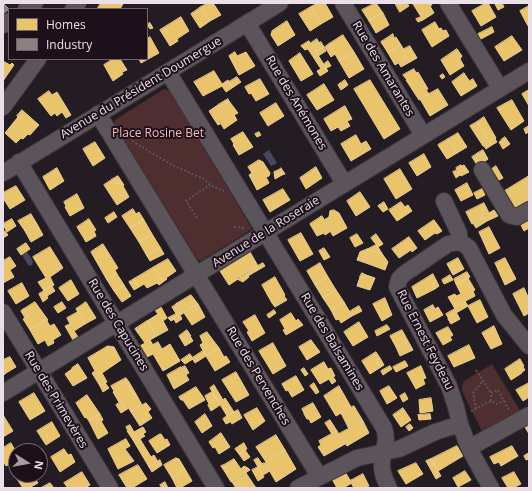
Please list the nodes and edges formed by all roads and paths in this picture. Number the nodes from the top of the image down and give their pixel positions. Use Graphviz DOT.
graph roads {
  1 [pos="280,3"];
  2 [pos="342,3"];
  3 [pos="448,3"];
  4 [pos="247,23"];
  5 [pos="37,60"];
  6 [pos="529,71"];
  7 [pos="168,72"];
  8 [pos="500,88"];
  9 [pos="3,107"];
  10 [pos="98,114"];
  11 [pos="423,135"];
  12 [pos="126,138"];
  13 [pos="19,162"];
  14 [pos="482,170"];
  15 [pos="3,173"];
  16 [pos="344,183"];
  17 [pos="210,185"];
  18 [pos="240,192"];
  19 [pos="444,201"];
  20 [pos="529,210"];
  21 [pos="197,218"];
  22 [pos="266,233"];
  23 [pos="459,242"];
  24 [pos="197,275"];
  25 [pos="3,312"];
  26 [pos="117,323"];
  27 [pos="529,346"];
  28 [pos="476,370"];
  29 [pos="39,372"];
  30 [pos="483,381"];
  31 [pos="3,393"];
  32 [pos="492,393"];
  33 [pos="491,401"];
  34 [pos="504,401"];
  35 [pos="476,409"];
  36 [pos="472,410"];
  37 [pos="523,418"];
  38 [pos="460,424"];
  39 [pos="469,448"];
  40 [pos="383,453"];
  41 [pos="320,476"];
  42 [pos="110,488"];
  43 [pos="216,488"];
  44 [pos="298,488"];
  45 [pos="390,488"];
  46 [pos="491,488"];
  1 -- 4 [label="street, Avenue du Président Doumergue"];
  2 -- 11 [label="street, Rue des Amarantes"];
  3 -- 8 [label="street"];
  4 -- 7 [label="street, Avenue du Président Doumergue"];
  4 -- 16 [label="street, Rue des Anémones"];
  5 -- 9 [label="street"];
  6 -- 8 [label="street, Avenue de la Roseraie"];
  7 -- 10 [label="street, Avenue du Président Doumergue"];
  7 -- 18 [label="street"];
  8 -- 11 [label="street, Avenue de la Roseraie"];
  10 -- 13 [label="street, Avenue du Président Doumergue"];
  10 -- 24 [label="street"];
  11 -- 16 [label="street, Avenue de la Roseraie"];
  12 -- 17 [label="path"];
  13 -- 15 [label="street, Avenue du Président Doumergue"];
  13 -- 26 [label="street, Rue des Capucines"];
  14 -- 20 [label="street"];
  16 -- 22 [label="street, Avenue de la Roseraie"];
  17 -- 18 [label="path"];
  17 -- 21 [label="path"];
  18 -- 22 [label="street"];
  19 -- 23 [label="street"];
  22 -- 24 [label="street, Avenue de la Roseraie"];
  22 -- 40 [label="street, Rue des Balsamines"];
  23 -- 27 [label="street"];
  23 -- 38 [label="street, Rue Ernest Feydeau"];
  24 -- 26 [label="street, Avenue de la Roseraie"];
  24 -- 41 [label="street, Rue des Pervenches"];
  25 -- 29 [label="street, Rue des Primevères"];
  26 -- 29 [label="street, Avenue de la Roseraie"];
  26 -- 43 [label="street, Rue des Capucines"];
  28 -- 30 [label="path"];
  29 -- 31 [label="street, Avenue de la Roseraie"];
  29 -- 42 [label="street, Rue des Primevères"];
  30 -- 32 [label="path"];
  30 -- 35 [label="path"];
  32 -- 33 [label="path"];
  32 -- 34 [label="path"];
  33 -- 34 [label="path"];
  33 -- 35 [label="path"];
  34 -- 37 [label="path"];
  35 -- 36 [label="path"];
  37 -- 39 [label="street"];
  38 -- 39 [label="street"];
  38 -- 40 [label="street"];
  39 -- 46 [label="street"];
  40 -- 41 [label="street"];
  40 -- 45 [label="street"];
  41 -- 44 [label="street"];
}
